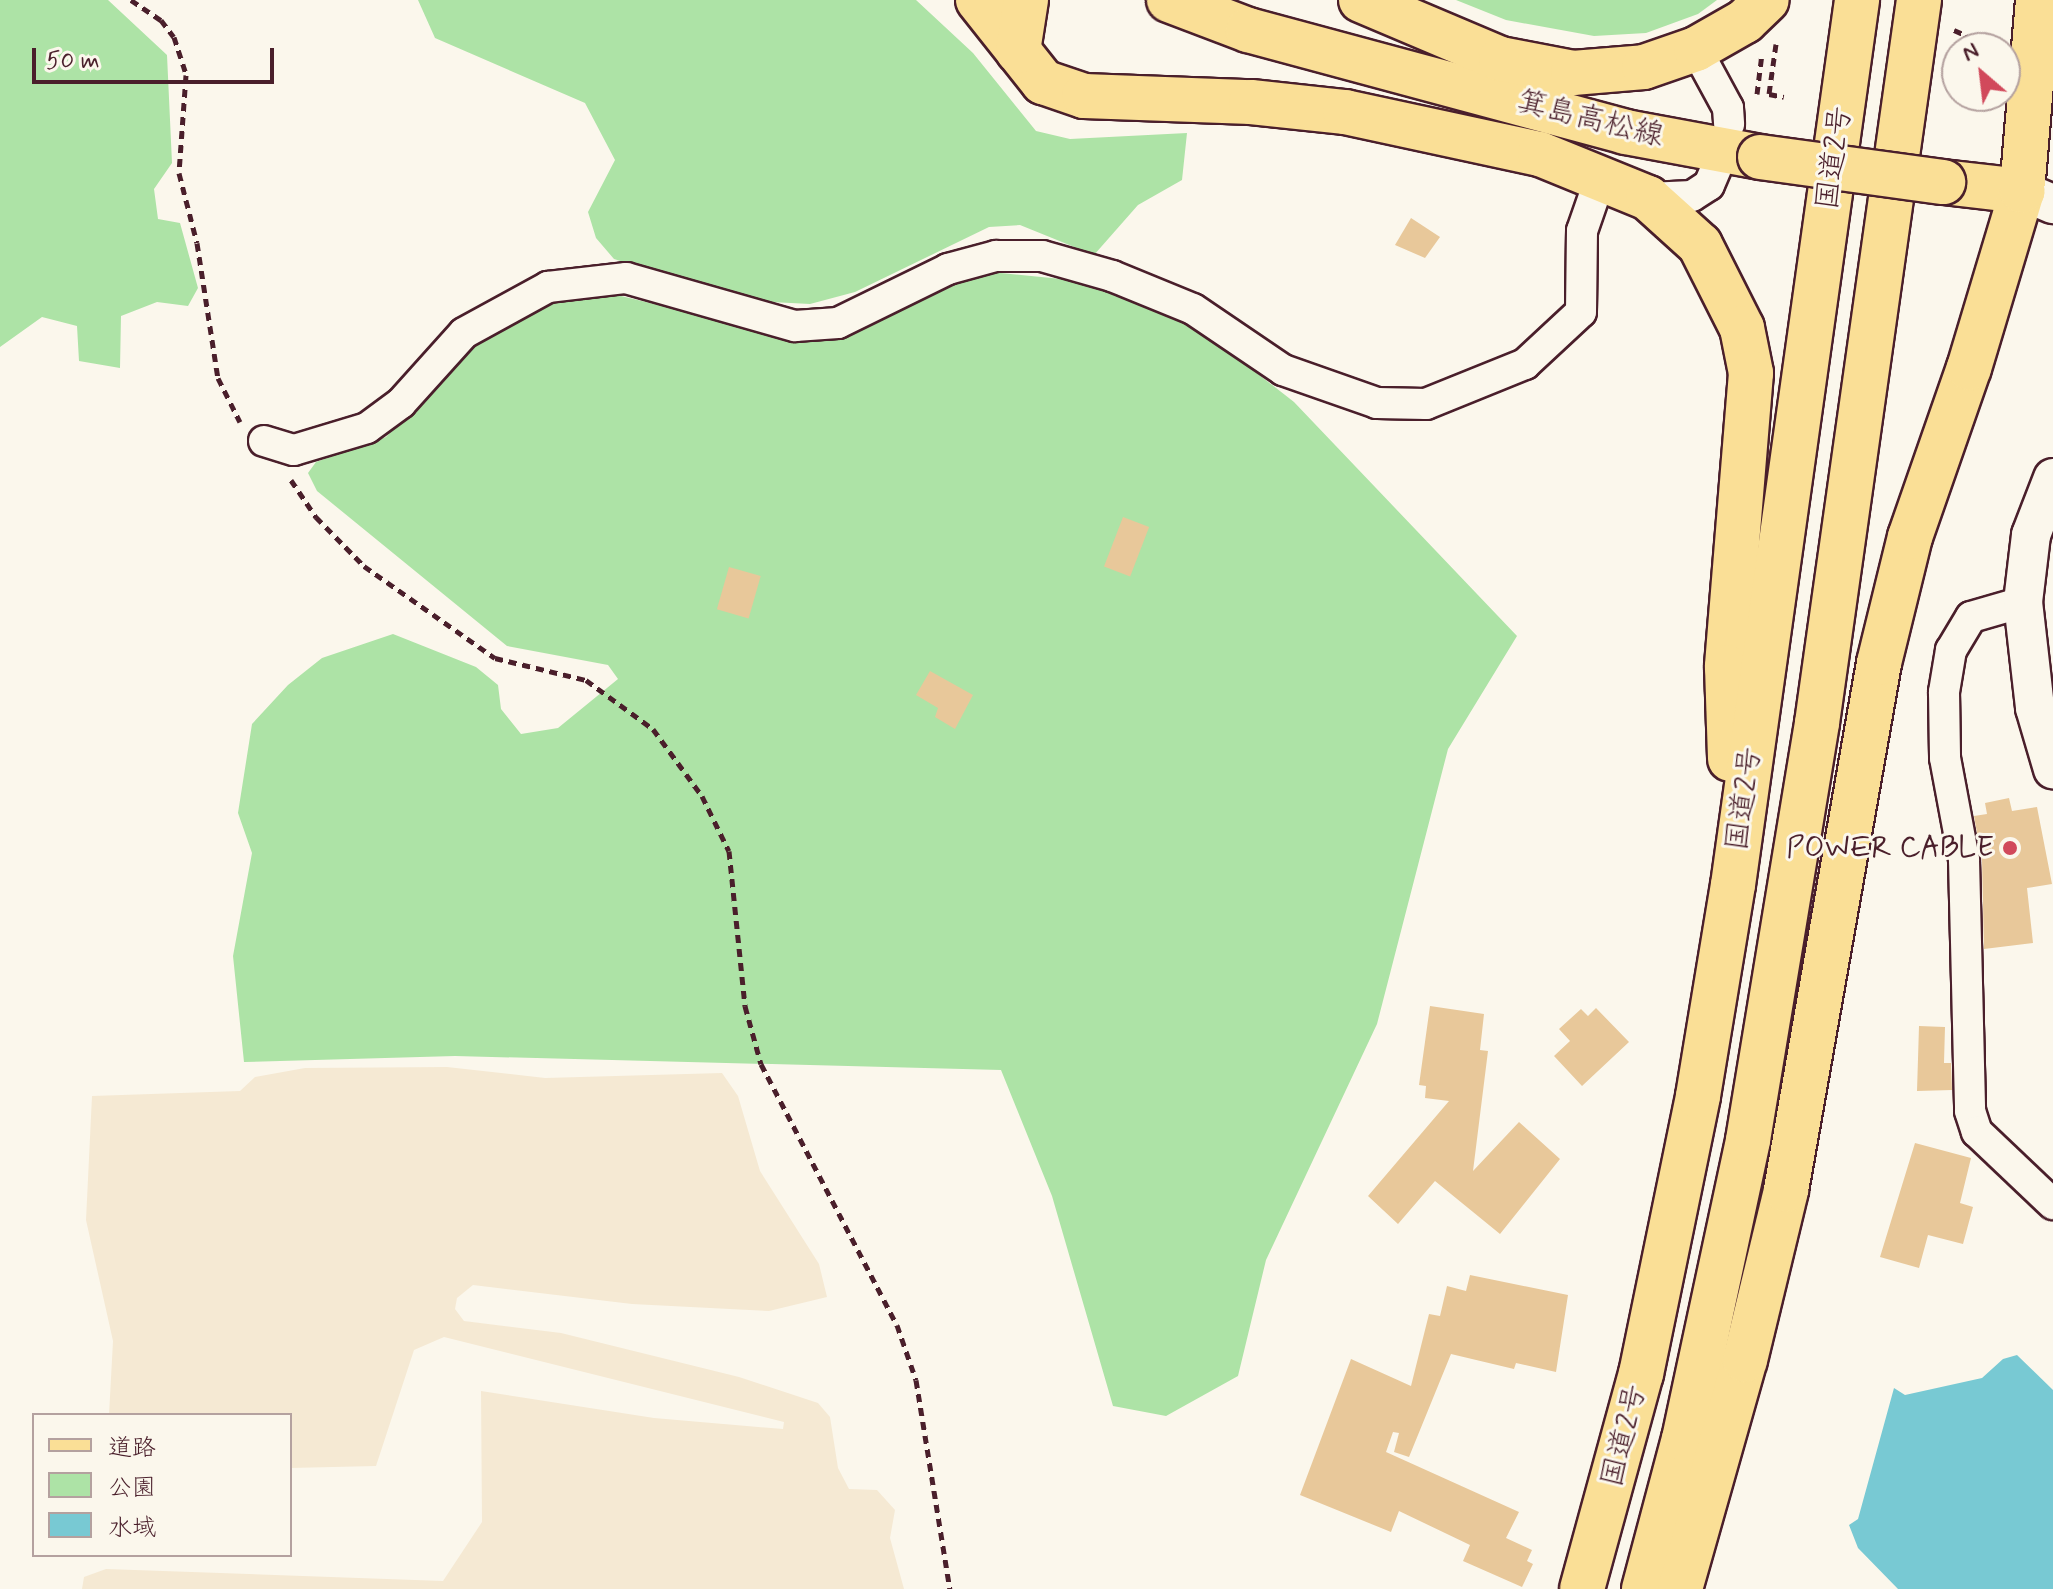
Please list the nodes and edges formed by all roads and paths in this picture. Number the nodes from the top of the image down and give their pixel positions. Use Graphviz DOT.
graph roads {
  1 [pos="131,0"];
  2 [pos="978,0"];
  3 [pos="1026,0"];
  4 [pos="1169,0"];
  5 [pos="1361,0"];
  6 [pos="1767,0"];
  7 [pos="1857,0"];
  8 [pos="1919,0"];
  9 [pos="2038,0"];
  10 [pos="1953,29"];
  11 [pos="1959,32"];
  12 [pos="1696,49"];
  13 [pos="1018,51"];
  14 [pos="1784,97"];
  15 [pos="1755,101"];
  16 [pos="1729,124"];
  17 [pos="1717,166"];
  18 [pos="1601,176"];
  19 [pos="2037,197"];
  20 [pos="1648,198"];
  21 [pos="264,441"];
  22 [pos="2053,478"];
  23 [pos="2023,602"];
  24 [pos="2053,769"];
  25 [pos="1733,885"];
  26 [pos="2053,1204"];
  27 [pos="950,1589"];
  28 [pos="1582,1589"];
  29 [pos="1644,1589"];
  30 [pos="1680,1589"];
  1 -- 21 [label="path"];
  2 -- 13 [label="main road"];
  3 -- 13 [label="main road"];
  4 -- 19 [label="main road, 箕島高松線, bridge"];
  5 -- 12 [label="main road"];
  6 -- 12 [label="main road"];
  7 -- 25 [label="main road, 国道2号"];
  8 -- 29 [label="main road, 国道2号"];
  9 -- 19 [label="main road"];
  10 -- 11 [label="path"];
  12 -- 16 [label="street"];
  13 -- 18 [label="main road"];
  14 -- 15 [label="path"];
  17 -- 20 [label="street"];
  18 -- 20 [label="main road"];
  18 -- 21 [label="street"];
  19 -- 30 [label="main road"];
  20 -- 25 [label="main road"];
  21 -- 27 [label="path"];
  22 -- 23 [label="street"];
  23 -- 24 [label="street"];
  23 -- 26 [label="street"];
  25 -- 28 [label="main road, 国道2号"];
}
